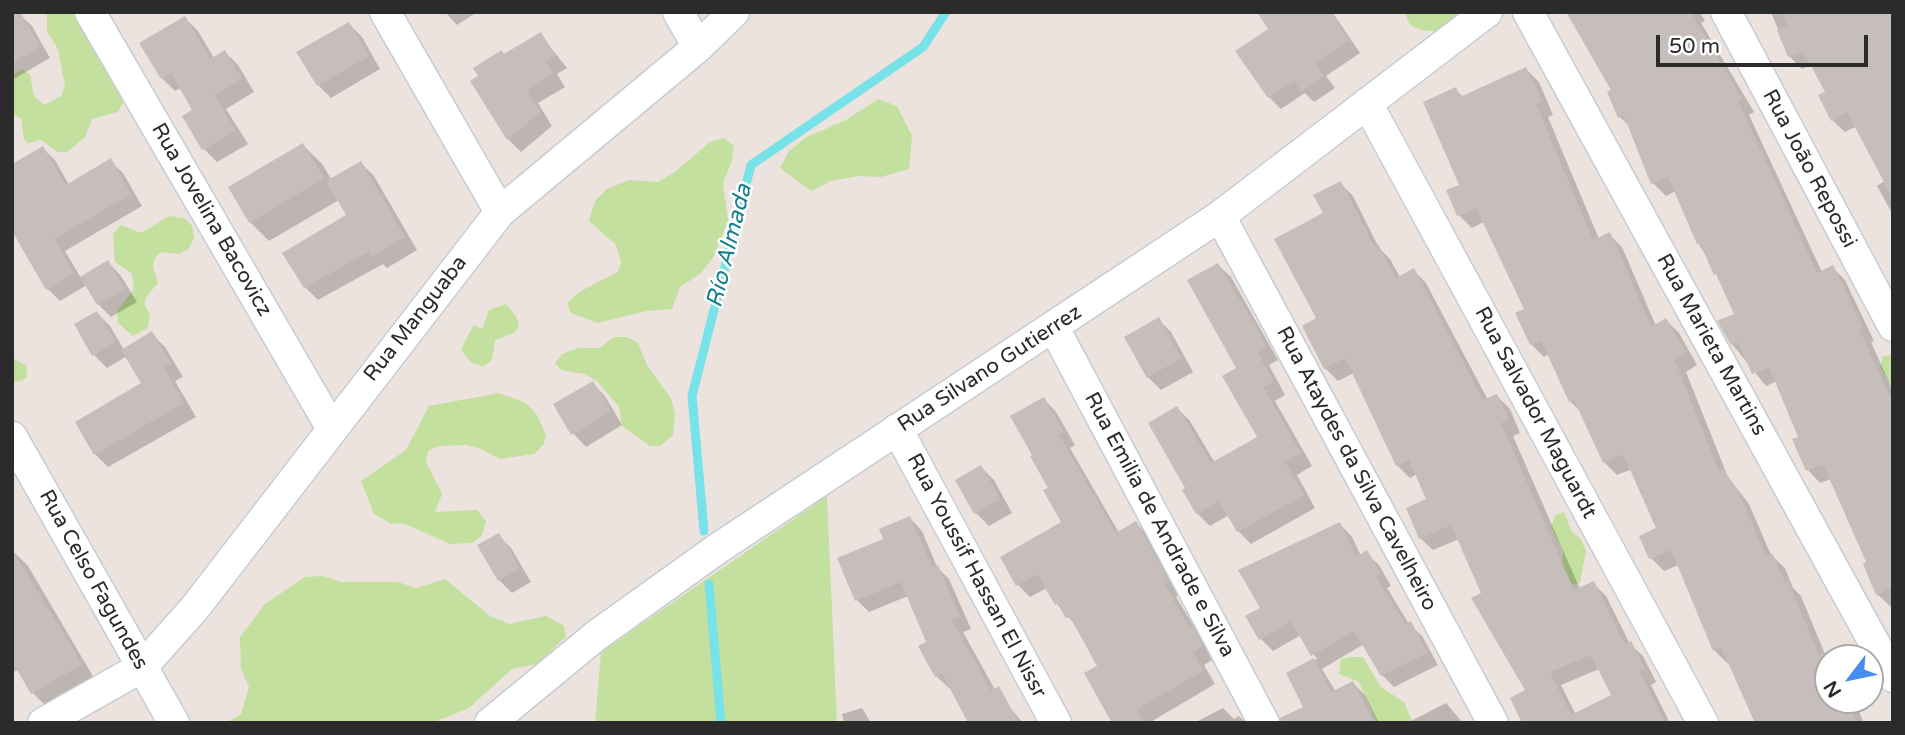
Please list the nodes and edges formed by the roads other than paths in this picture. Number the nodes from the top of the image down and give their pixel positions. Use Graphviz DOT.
graph roads {
  1 [pos="90,12"];
  2 [pos="385,12"];
  3 [pos="678,12"];
  4 [pos="734,12"];
  5 [pos="1487,12"];
  6 [pos="1528,12"];
  7 [pos="1726,12"];
  8 [pos="698,47"];
  9 [pos="1367,103"];
  10 [pos="500,212"];
  11 [pos="1220,216"];
  12 [pos="1893,326"];
  13 [pos="1054,328"];
  14 [pos="331,427"];
  15 [pos="897,429"];
  16 [pos="12,437"];
  17 [pos="142,667"];
  18 [pos="1893,677"];
  19 [pos="43,723"];
  20 [pos="174,723"];
  21 [pos="490,723"];
  22 [pos="1056,723"];
  23 [pos="1264,723"];
  24 [pos="1493,723"];
  25 [pos="1703,723"];
  1 -- 14 [label="street, Rua Jovelina Bacovicz"];
  2 -- 10 [label="street"];
  3 -- 8 [label="street"];
  4 -- 8 [label="street, Rua Manguaba"];
  5 -- 9 [label="street, Rua Silvano Gutierrez"];
  6 -- 18 [label="street, Rua Marieta Martins"];
  7 -- 12 [label="street, Rua João Repossi"];
  8 -- 10 [label="street, Rua Manguaba"];
  9 -- 11 [label="street, Rua Silvano Gutierrez"];
  9 -- 25 [label="street, Rua Salvador Maguardt"];
  10 -- 14 [label="street, Rua Manguaba"];
  11 -- 13 [label="street, Rua Silvano Gutierrez"];
  11 -- 24 [label="street, Rua Ataydes da Silva Cavelheiro"];
  13 -- 15 [label="street, Rua Silvano Gutierrez"];
  13 -- 23 [label="street, Rua Emilia de Andrade e Silva"];
  14 -- 17 [label="street, Rua Manguaba"];
  15 -- 21 [label="street, Rua Silvano Gutierrez"];
  15 -- 22 [label="street, Rua Youssif Hassan El Nissr"];
  16 -- 17 [label="street, Rua Celso Fagundes"];
  17 -- 19 [label="street, Rua Manguaba"];
  17 -- 20 [label="street, Rua Celso Fagundes"];
}
